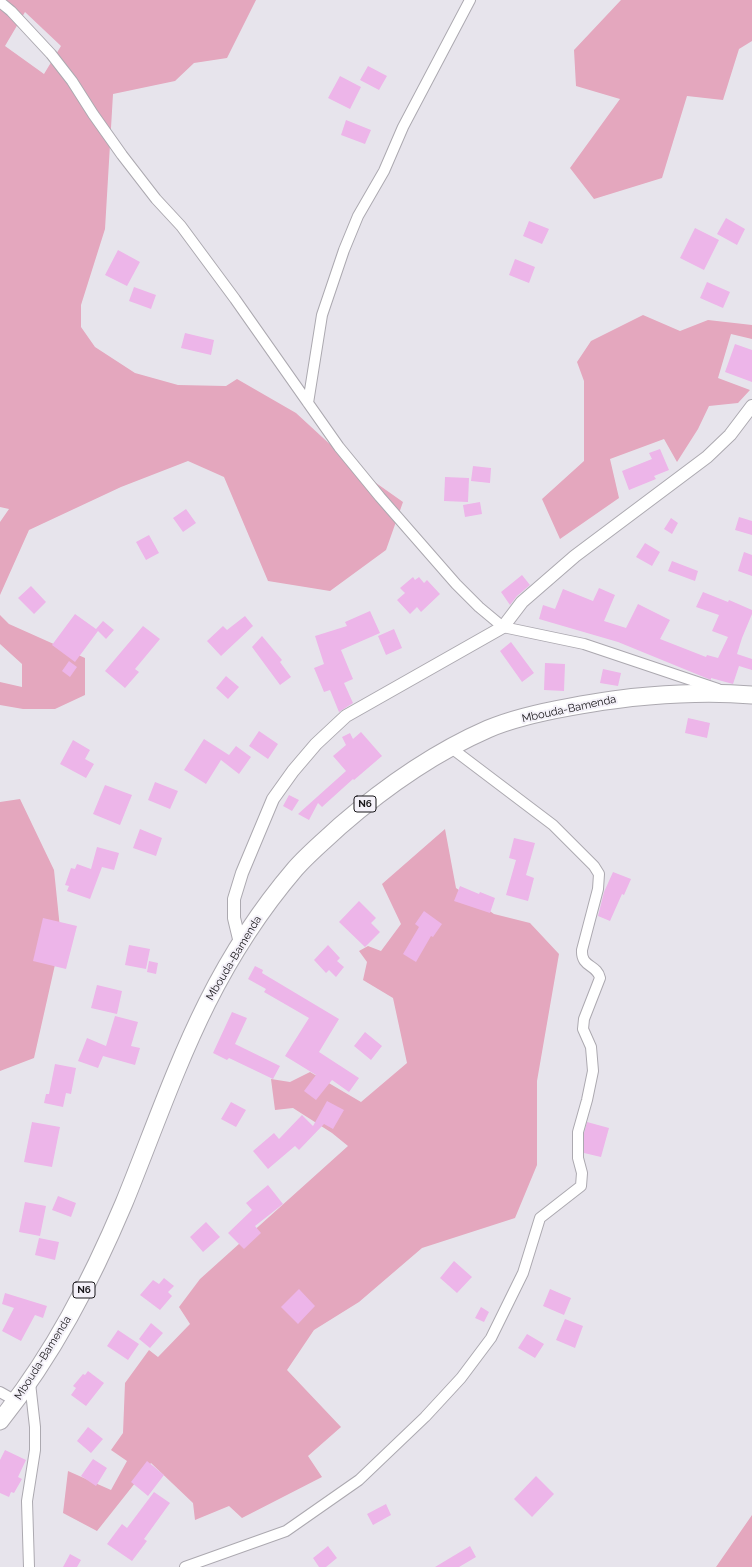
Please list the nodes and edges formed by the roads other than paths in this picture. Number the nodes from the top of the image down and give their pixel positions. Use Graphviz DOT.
graph roads {
  1 [pos="470,0"];
  2 [pos="0,2"];
  3 [pos="308,403"];
  4 [pos="752,406"];
  5 [pos="503,627"];
  6 [pos="729,693"];
  7 [pos="752,695"];
  8 [pos="450,747"];
  9 [pos="240,943"];
  10 [pos="30,1383"];
  11 [pos="0,1392"];
  12 [pos="16,1401"];
  13 [pos="0,1421"];
  14 [pos="29,1567"];
  15 [pos="185,1567"];
  1 -- 3 [label="street"];
  2 -- 3 [label="street"];
  3 -- 5 [label="street"];
  4 -- 5 [label="street"];
  5 -- 6 [label="street"];
  5 -- 9 [label="street"];
  6 -- 7 [label="highway, Mbouda-Bamenda / N6"];
  6 -- 8 [label="highway, Mbouda-Bamenda / N6"];
  8 -- 9 [label="highway, Mbouda-Bamenda / N6"];
  8 -- 15 [label="street"];
  9 -- 10 [label="highway, Mbouda-Bamenda / N6"];
  10 -- 12 [label="highway, Mbouda-Bamenda / N6"];
  10 -- 14 [label="street"];
  11 -- 12 [label="street"];
  12 -- 13 [label="highway, Mbouda-Bamenda / N6"];
}
